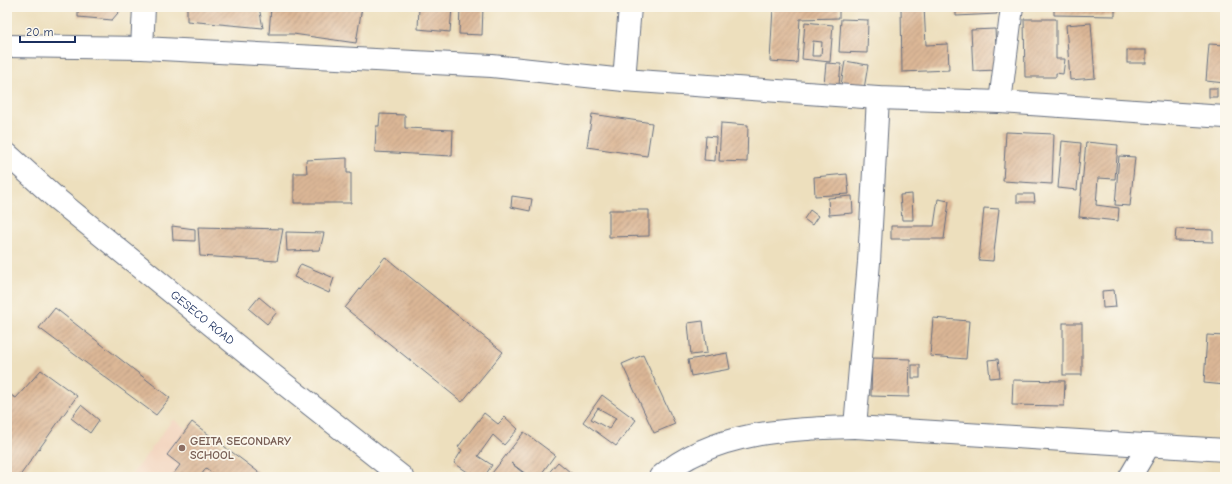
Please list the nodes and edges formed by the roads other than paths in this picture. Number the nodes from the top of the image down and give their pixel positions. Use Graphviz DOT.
graph roads {
  1 [pos="144,7"];
  2 [pos="630,7"];
  3 [pos="1012,7"];
  4 [pos="7,46"];
  5 [pos="142,48"];
  6 [pos="624,80"];
  7 [pos="878,98"];
  8 [pos="1000,102"];
  9 [pos="1225,116"];
  10 [pos="7,154"];
  11 [pos="855,427"];
  12 [pos="1149,445"];
  13 [pos="1225,450"];
  14 [pos="402,477"];
  15 [pos="660,477"];
  16 [pos="1130,477"];
  1 -- 5 [label="street"];
  2 -- 6 [label="street"];
  3 -- 8 [label="street"];
  4 -- 5 [label="street"];
  5 -- 6 [label="street"];
  6 -- 7 [label="street"];
  7 -- 8 [label="street"];
  7 -- 11 [label="street"];
  8 -- 9 [label="street"];
  10 -- 14 [label="street, GESECO ROAD"];
  11 -- 12 [label="street"];
  11 -- 15 [label="street"];
  12 -- 13 [label="street"];
  12 -- 16 [label="street"];
}
